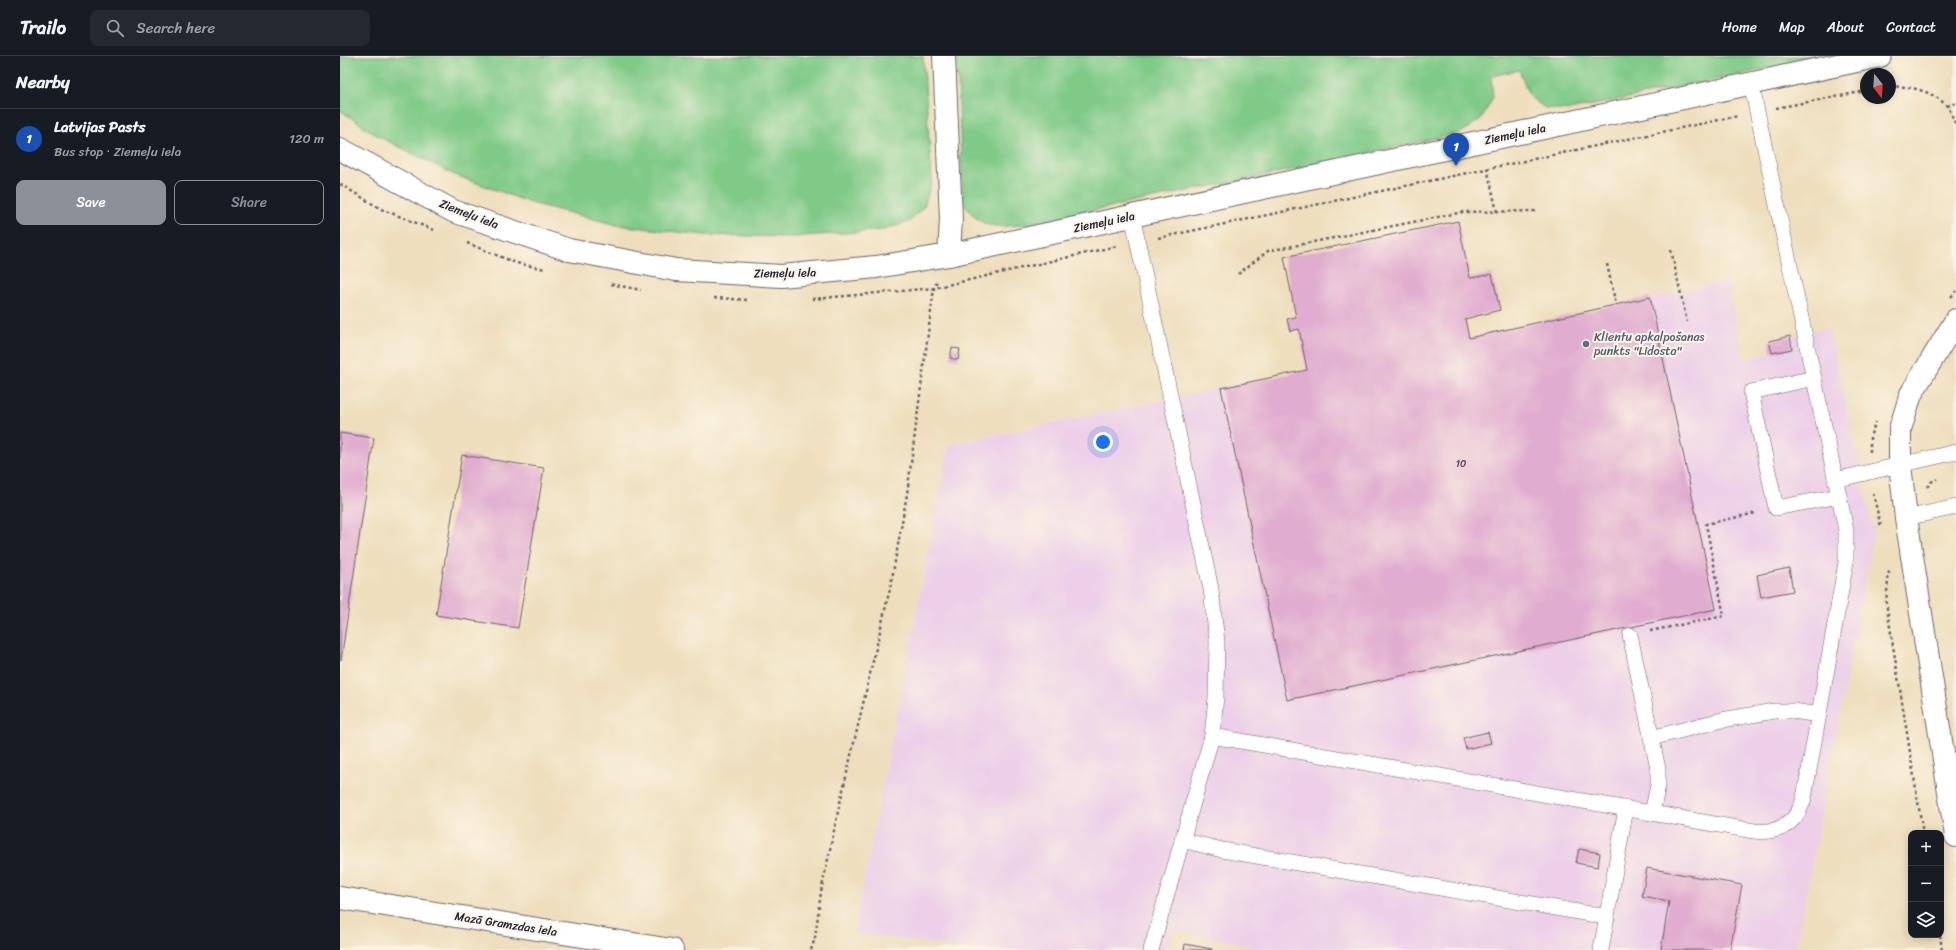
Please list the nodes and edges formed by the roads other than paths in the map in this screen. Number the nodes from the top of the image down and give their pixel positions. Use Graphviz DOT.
graph roads {
  1 [pos="944,56"];
  2 [pos="1880,56"];
  3 [pos="1751,83"];
  4 [pos="340,148"];
  5 [pos="1132,216"];
  6 [pos="948,255"];
  7 [pos="1956,320"];
  8 [pos="1814,378"];
  9 [pos="1956,452"];
  10 [pos="1900,464"];
  11 [pos="1835,480"];
  12 [pos="1839,496"];
  13 [pos="1956,507"];
  14 [pos="1906,518"];
  15 [pos="1630,635"];
  16 [pos="1819,715"];
  17 [pos="1212,736"];
  18 [pos="1651,738"];
  19 [pos="1626,808"];
  20 [pos="1652,813"];
  21 [pos="1956,836"];
  22 [pos="1182,840"];
  23 [pos="340,898"];
  24 [pos="1607,917"];
  25 [pos="672,950"];
  26 [pos="1151,950"];
  27 [pos="1601,950"];
  1 -- 6 [label="street"];
  2 -- 3 [label="street, Ziemeļu iela"];
  3 -- 5 [label="street, Ziemeļu iela"];
  3 -- 8 [label="lane"];
  4 -- 6 [label="street, Ziemeļu iela"];
  5 -- 6 [label="street, Ziemeļu iela"];
  5 -- 17 [label="lane"];
  7 -- 10 [label="street"];
  8 -- 11 [label="lane"];
  8 -- 12 [label="lane"];
  9 -- 10 [label="lane"];
  10 -- 11 [label="lane"];
  10 -- 14 [label="street"];
  11 -- 12 [label="lane"];
  12 -- 16 [label="lane"];
  13 -- 14 [label="lane"];
  14 -- 21 [label="street"];
  15 -- 18 [label="lane"];
  16 -- 18 [label="lane"];
  16 -- 20 [label="lane"];
  17 -- 19 [label="lane"];
  17 -- 22 [label="lane"];
  18 -- 20 [label="lane"];
  19 -- 20 [label="lane"];
  19 -- 24 [label="lane"];
  22 -- 24 [label="lane"];
  22 -- 26 [label="lane"];
  23 -- 25 [label="street, Mazā Gramzdas iela"];
  24 -- 27 [label="lane"];
}
